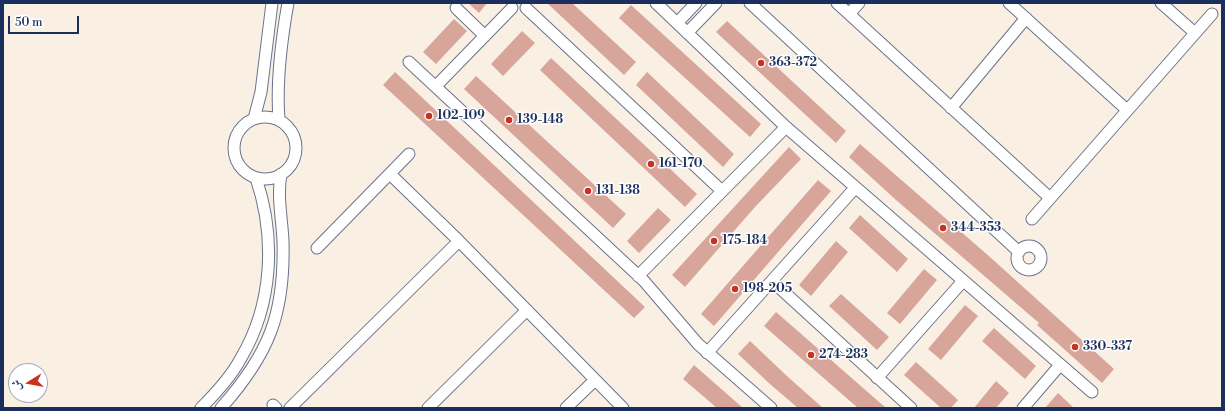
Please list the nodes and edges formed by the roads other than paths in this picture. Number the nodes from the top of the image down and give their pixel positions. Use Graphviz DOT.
graph roads {
  1 [pos="272,3"];
  2 [pos="288,3"];
  3 [pos="656,3"];
  4 [pos="696,3"];
  5 [pos="716,3"];
  6 [pos="750,3"];
  7 [pos="837,3"];
  8 [pos="859,3"];
  9 [pos="1009,3"];
  10 [pos="1161,3"];
  11 [pos="527,5"];
  12 [pos="511,6"];
  13 [pos="456,8"];
  14 [pos="849,14"];
  15 [pos="1212,14"];
  16 [pos="1026,18"];
  17 [pos="677,23"];
  18 [pos="687,33"];
  19 [pos="1195,33"];
  20 [pos="485,36"];
  21 [pos="409,62"];
  22 [pos="436,86"];
  23 [pos="951,108"];
  24 [pos="1127,110"];
  25 [pos="254,118"];
  26 [pos="279,120"];
  27 [pos="786,127"];
  28 [pos="409,154"];
  29 [pos="281,174"];
  30 [pos="390,174"];
  31 [pos="256,178"];
  32 [pos="854,188"];
  33 [pos="722,191"];
  34 [pos="1050,198"];
  35 [pos="1032,219"];
  36 [pos="459,241"];
  37 [pos="317,248"];
  38 [pos="1019,252"];
  39 [pos="638,276"];
  40 [pos="772,281"];
  41 [pos="963,281"];
  42 [pos="527,310"];
  43 [pos="707,353"];
  44 [pos="1060,365"];
  45 [pos="877,378"];
  46 [pos="595,380"];
  47 [pos="1092,392"];
  48 [pos="201,408"];
  49 [pos="222,408"];
  50 [pos="290,408"];
  51 [pos="428,408"];
  52 [pos="566,408"];
  53 [pos="623,408"];
  54 [pos="771,408"];
  55 [pos="911,408"];
  56 [pos="1024,408"];
  1 -- 25 [label="street"];
  2 -- 26 [label="street"];
  3 -- 17 [label="street"];
  4 -- 17 [label="street"];
  5 -- 18 [label="street"];
  6 -- 38 [label="street"];
  7 -- 14 [label="street"];
  8 -- 14 [label="street"];
  9 -- 16 [label="street"];
  10 -- 19 [label="street"];
  11 -- 12 [label="street"];
  11 -- 33 [label="street"];
  12 -- 20 [label="street"];
  13 -- 20 [label="street"];
  14 -- 23 [label="street"];
  15 -- 19 [label="street"];
  16 -- 23 [label="street"];
  16 -- 24 [label="street"];
  17 -- 18 [label="street"];
  18 -- 27 [label="street"];
  19 -- 24 [label="street"];
  20 -- 22 [label="street"];
  21 -- 22 [label="street"];
  22 -- 39 [label="street"];
  23 -- 34 [label="street"];
  24 -- 34 [label="street"];
  25 -- 26 [label="street"];
  25 -- 31 [label="street"];
  26 -- 29 [label="street"];
  27 -- 32 [label="street"];
  27 -- 33 [label="street"];
  28 -- 30 [label="street"];
  29 -- 31 [label="street"];
  29 -- 49 [label="street"];
  30 -- 36 [label="street"];
  30 -- 37 [label="street"];
  31 -- 48 [label="street"];
  32 -- 40 [label="street"];
  32 -- 41 [label="street"];
  33 -- 39 [label="street"];
  34 -- 35 [label="street"];
  36 -- 42 [label="street"];
  36 -- 50 [label="street"];
  39 -- 43 [label="street"];
  40 -- 43 [label="street"];
  40 -- 45 [label="street"];
  41 -- 44 [label="street"];
  41 -- 45 [label="street"];
  42 -- 46 [label="street"];
  42 -- 51 [label="street"];
  43 -- 54 [label="street"];
  44 -- 47 [label="street"];
  44 -- 56 [label="street"];
  45 -- 55 [label="street"];
  46 -- 52 [label="street"];
  46 -- 53 [label="street"];
}
